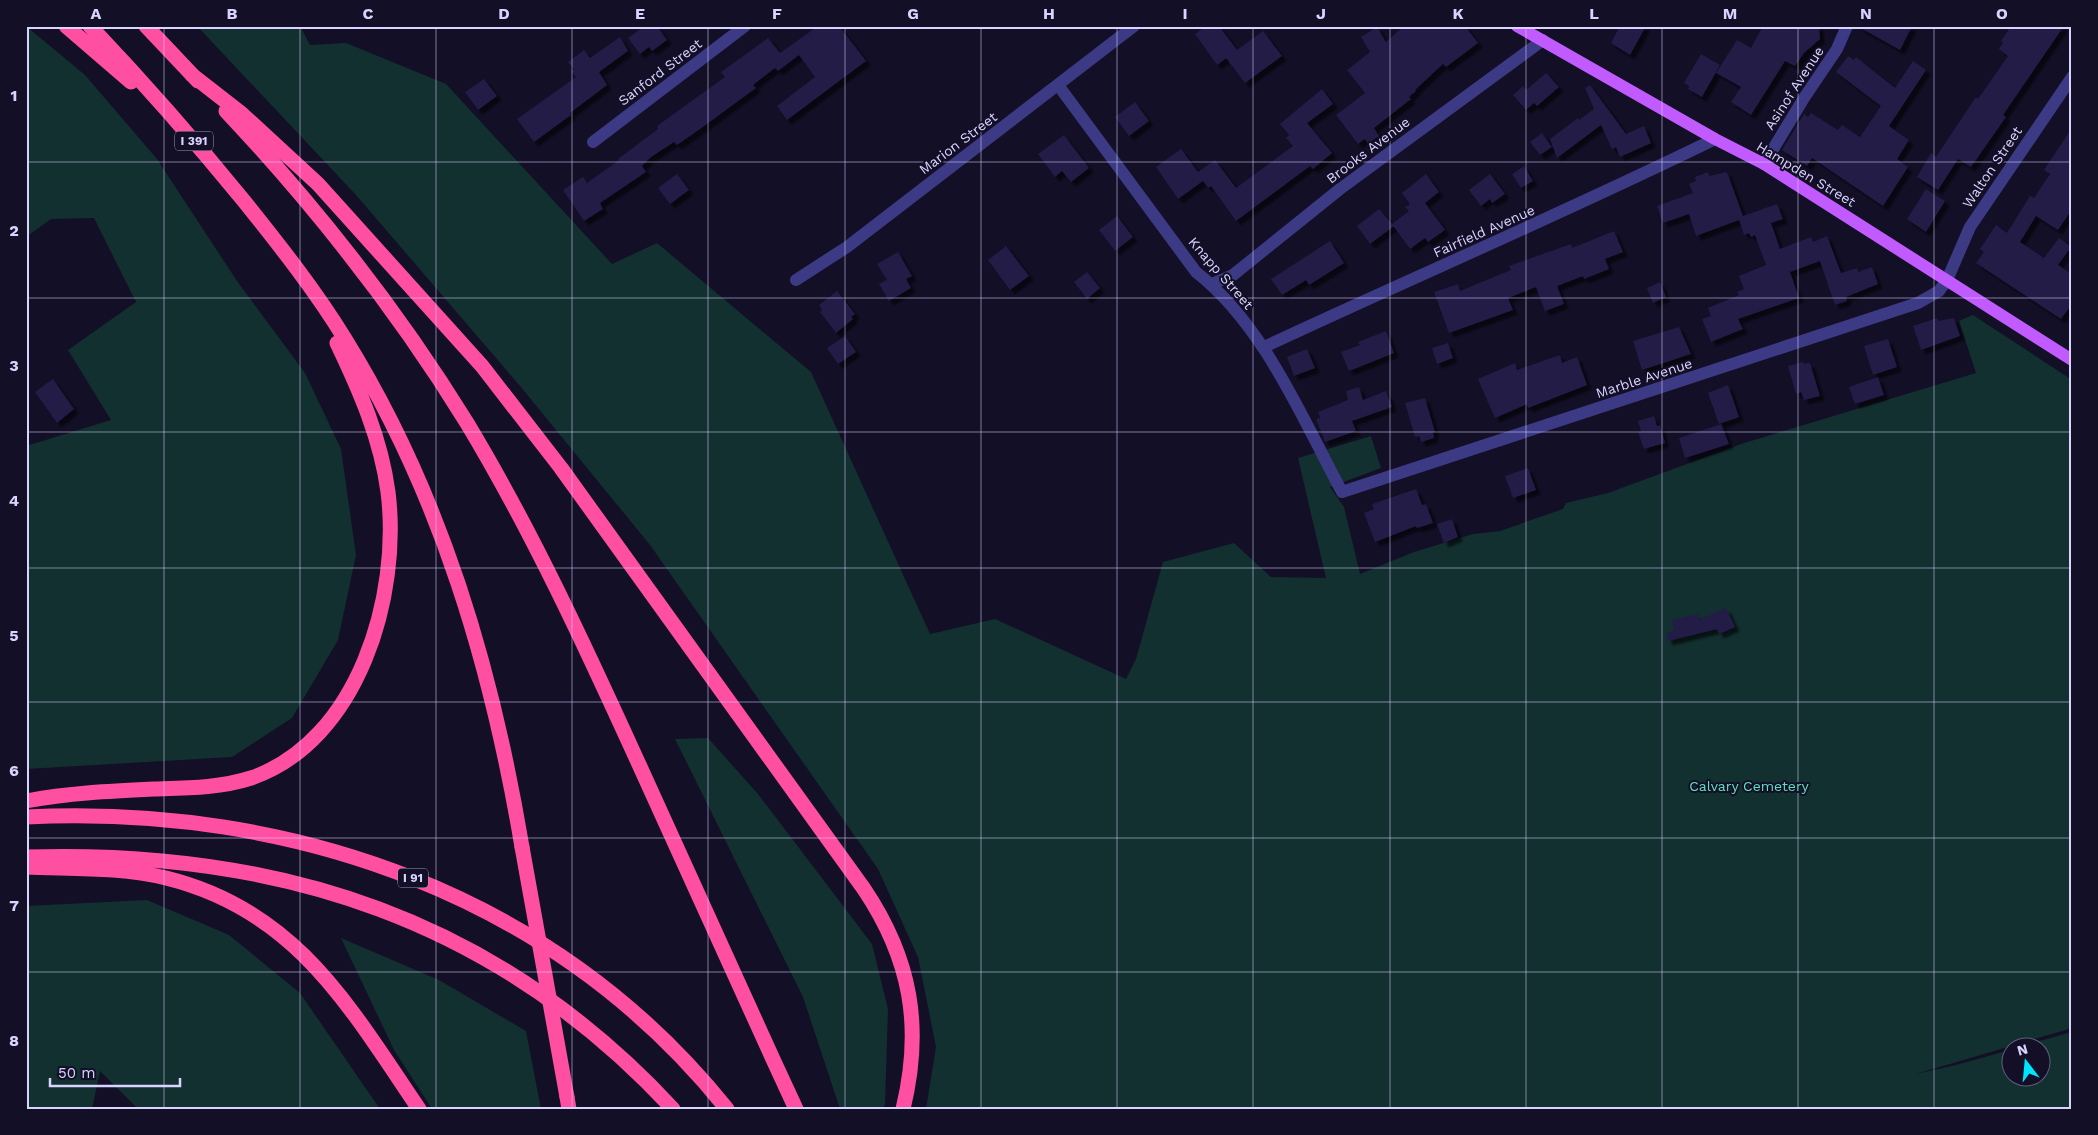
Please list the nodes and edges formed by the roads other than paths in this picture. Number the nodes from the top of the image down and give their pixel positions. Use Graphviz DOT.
graph roads {
  1 [pos="66,26"];
  2 [pos="90,26"];
  3 [pos="146,26"];
  4 [pos="745,26"];
  5 [pos="1134,26"];
  6 [pos="1517,26"];
  7 [pos="1847,26"];
  8 [pos="1542,40"];
  9 [pos="192,75"];
  10 [pos="2072,77"];
  11 [pos="1058,85"];
  12 [pos="175,119"];
  13 [pos="1716,140"];
  14 [pos="593,142"];
  15 [pos="1764,164"];
  16 [pos="291,261"];
  17 [pos="796,280"];
  18 [pos="1947,280"];
  19 [pos="1212,284"];
  20 [pos="1264,348"];
  21 [pos="2072,360"];
  22 [pos="1342,492"];
  23 [pos="26,800"];
  24 [pos="26,817"];
  25 [pos="26,857"];
  26 [pos="26,867"];
  27 [pos="568,1103"];
  28 [pos="419,1109"];
  29 [pos="673,1109"];
  30 [pos="727,1109"];
  31 [pos="796,1109"];
  32 [pos="903,1109"];
  1 -- 12 [label="highway"];
  2 -- 12 [label="highway, I 391"];
  3 -- 9 [label="highway"];
  4 -- 14 [label="street, Sanford Street"];
  5 -- 11 [label="street, Marion Street"];
  6 -- 8 [label="main road, Hampden Street"];
  7 -- 15 [label="street, Asinof Avenue"];
  8 -- 13 [label="main road, Hampden Street"];
  8 -- 19 [label="street, Brooks Avenue"];
  9 -- 31 [label="highway"];
  9 -- 32 [label="highway"];
  10 -- 18 [label="street, Walton Street"];
  11 -- 17 [label="street, Marion Street"];
  11 -- 19 [label="street, Knapp Street"];
  12 -- 16 [label="highway, I 391"];
  13 -- 15 [label="main road, Hampden Street"];
  13 -- 20 [label="street, Fairfield Avenue"];
  15 -- 18 [label="main road, Hampden Street"];
  16 -- 23 [label="highway"];
  16 -- 27 [label="highway, bridge"];
  18 -- 21 [label="main road, Hampden Street"];
  18 -- 22 [label="street, Marble Avenue"];
  19 -- 20 [label="street, Knapp Street"];
  20 -- 22 [label="street, Knapp Street"];
  24 -- 30 [label="highway, I 91"];
  25 -- 29 [label="highway"];
  26 -- 28 [label="highway"];
}
